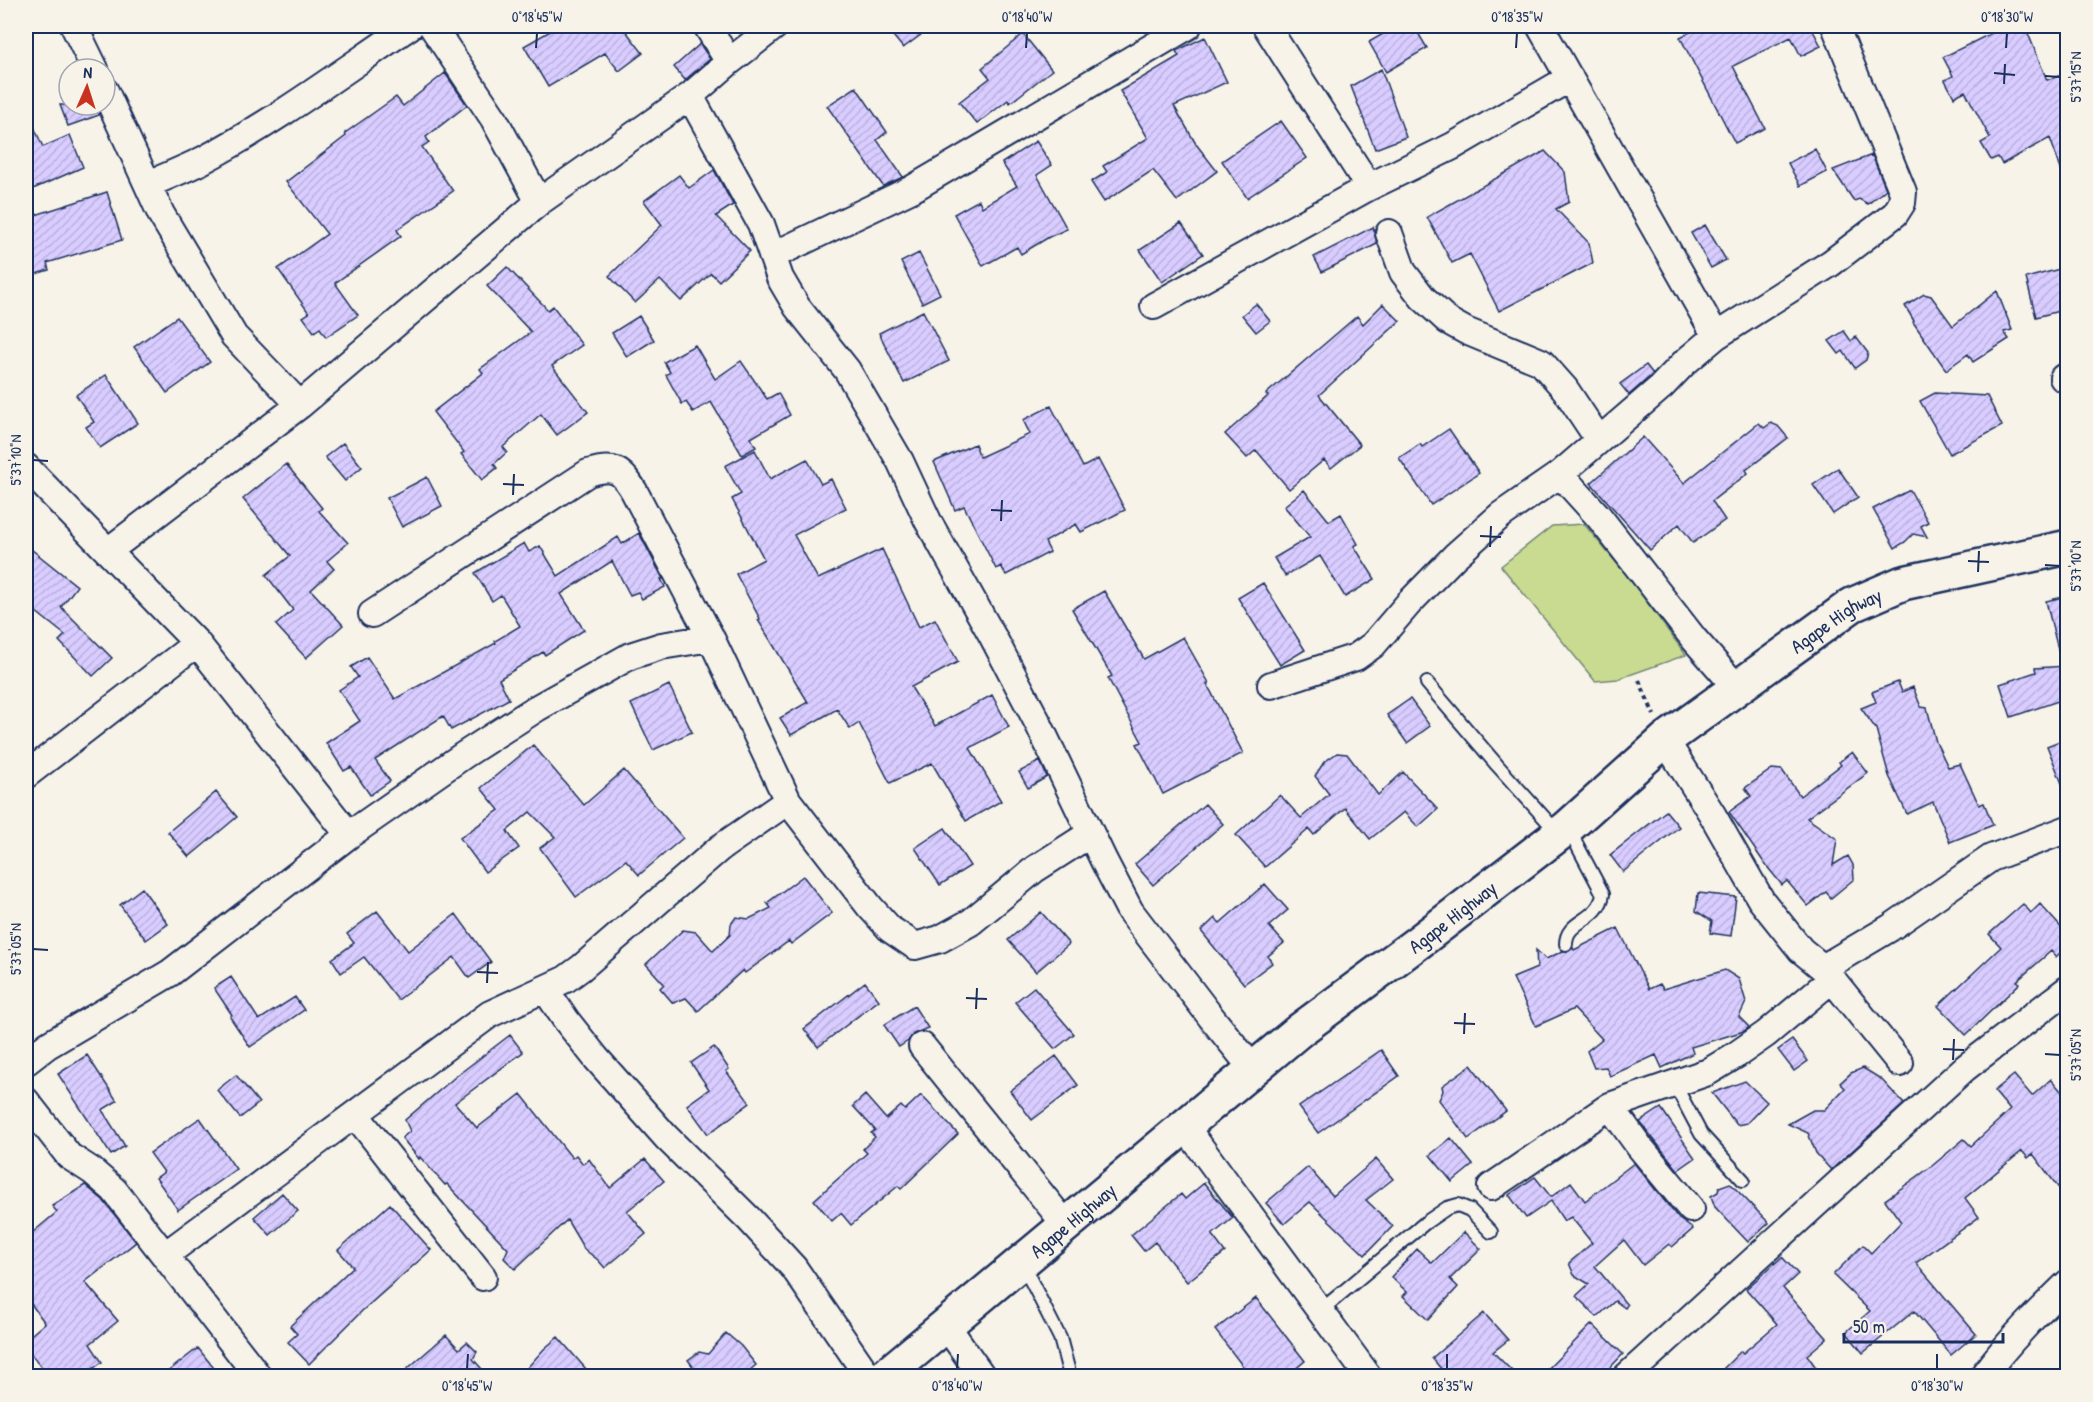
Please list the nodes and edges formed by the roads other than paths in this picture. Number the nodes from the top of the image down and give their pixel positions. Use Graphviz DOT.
graph roads {
  1 [pos="74,26"];
  2 [pos="410,26"];
  3 [pos="432,26"];
  4 [pos="707,26"];
  5 [pos="775,26"];
  6 [pos="1188,26"];
  7 [pos="1266,26"];
  8 [pos="1540,26"];
  9 [pos="1835,26"];
  10 [pos="89,57"];
  11 [pos="729,62"];
  12 [pos="1570,78"];
  13 [pos="690,96"];
  14 [pos="117,116"];
  15 [pos="149,184"];
  16 [pos="1369,187"];
  17 [pos="539,202"];
  18 [pos="1389,233"];
  19 [pos="772,256"];
  20 [pos="1154,306"];
  21 [pos="1716,336"];
  22 [pos="300,405"];
  23 [pos="1599,440"];
  24 [pos="26,467"];
  25 [pos="1560,474"];
  26 [pos="2067,547"];
  27 [pos="108,551"];
  28 [pos="372,614"];
  29 [pos="711,638"];
  30 [pos="197,643"];
  31 [pos="1427,683"];
  32 [pos="1271,685"];
  33 [pos="1737,688"];
  34 [pos="1665,740"];
  35 [pos="26,775"];
  36 [pos="788,801"];
  37 [pos="2067,830"];
  38 [pos="1564,831"];
  39 [pos="1090,834"];
  40 [pos="350,835"];
  41 [pos="1566,944"];
  42 [pos="1827,974"];
  43 [pos="545,989"];
  44 [pos="2067,989"];
  45 [pos="922,1046"];
  46 [pos="26,1062"];
  47 [pos="1900,1063"];
  48 [pos="1252,1068"];
  49 [pos="1674,1083"];
  50 [pos="26,1101"];
  51 [pos="1610,1106"];
  52 [pos="355,1114"];
  53 [pos="1184,1125"];
  54 [pos="1743,1180"];
  55 [pos="1491,1187"];
  56 [pos="1691,1209"];
  57 [pos="1066,1224"];
  58 [pos="1491,1232"];
  59 [pos="165,1256"];
  60 [pos="1021,1262"];
  61 [pos="483,1277"];
  62 [pos="2067,1284"];
  63 [pos="1319,1312"];
  64 [pos="946,1325"];
  65 [pos="258,1377"];
  66 [pos="868,1377"];
  67 [pos="885,1377"];
  68 [pos="982,1377"];
  69 [pos="1070,1377"];
  70 [pos="1368,1377"];
  71 [pos="1626,1377"];
  72 [pos="1983,1377"];
  1 -- 10 [label="street"];
  2 -- 15 [label="street"];
  3 -- 17 [label="street"];
  4 -- 11 [label="street"];
  5 -- 11 [label="street"];
  6 -- 19 [label="street"];
  7 -- 16 [label="street"];
  8 -- 12 [label="street"];
  9 -- 21 [label="street"];
  11 -- 13 [label="street"];
  12 -- 16 [label="street"];
  12 -- 21 [label="street"];
  13 -- 17 [label="street"];
  13 -- 19 [label="street"];
  14 -- 15 [label="street"];
  15 -- 22 [label="street"];
  16 -- 20 [label="street"];
  17 -- 22 [label="street"];
  18 -- 23 [label="street"];
  19 -- 39 [label="street"];
  21 -- 23 [label="street"];
  22 -- 27 [label="street"];
  23 -- 25 [label="street"];
  24 -- 27 [label="street"];
  25 -- 32 [label="street"];
  25 -- 33 [label="street"];
  26 -- 33 [label="street, Agape Highway"];
  27 -- 30 [label="street"];
  28 -- 29 [label="street"];
  29 -- 36 [label="street"];
  29 -- 40 [label="street"];
  30 -- 35 [label="street"];
  30 -- 40 [label="street"];
  31 -- 38 [label="lane"];
  33 -- 34 [label="street, Agape Highway"];
  34 -- 38 [label="street, Agape Highway"];
  34 -- 42 [label="street"];
  36 -- 39 [label="street"];
  36 -- 43 [label="street"];
  37 -- 42 [label="street"];
  38 -- 41 [label="lane"];
  38 -- 48 [label="street, Agape Highway"];
  39 -- 48 [label="street"];
  40 -- 46 [label="street"];
  42 -- 47 [label="street"];
  42 -- 49 [label="street"];
  43 -- 52 [label="street"];
  43 -- 66 [label="street"];
  44 -- 71 [label="street"];
  45 -- 57 [label="street"];
  48 -- 53 [label="street, Agape Highway"];
  49 -- 51 [label="street"];
  49 -- 54 [label="lane"];
  50 -- 59 [label="street"];
  51 -- 55 [label="street"];
  51 -- 56 [label="street"];
  52 -- 59 [label="street"];
  52 -- 61 [label="street"];
  53 -- 57 [label="street, Agape Highway"];
  53 -- 63 [label="street"];
  57 -- 60 [label="street, Agape Highway"];
  58 -- 63 [label="lane"];
  59 -- 65 [label="street"];
  60 -- 64 [label="street, Agape Highway"];
  60 -- 69 [label="lane"];
  62 -- 72 [label="street"];
  63 -- 70 [label="street"];
  64 -- 67 [label="street, Agape Highway"];
  64 -- 68 [label="street"];
}
